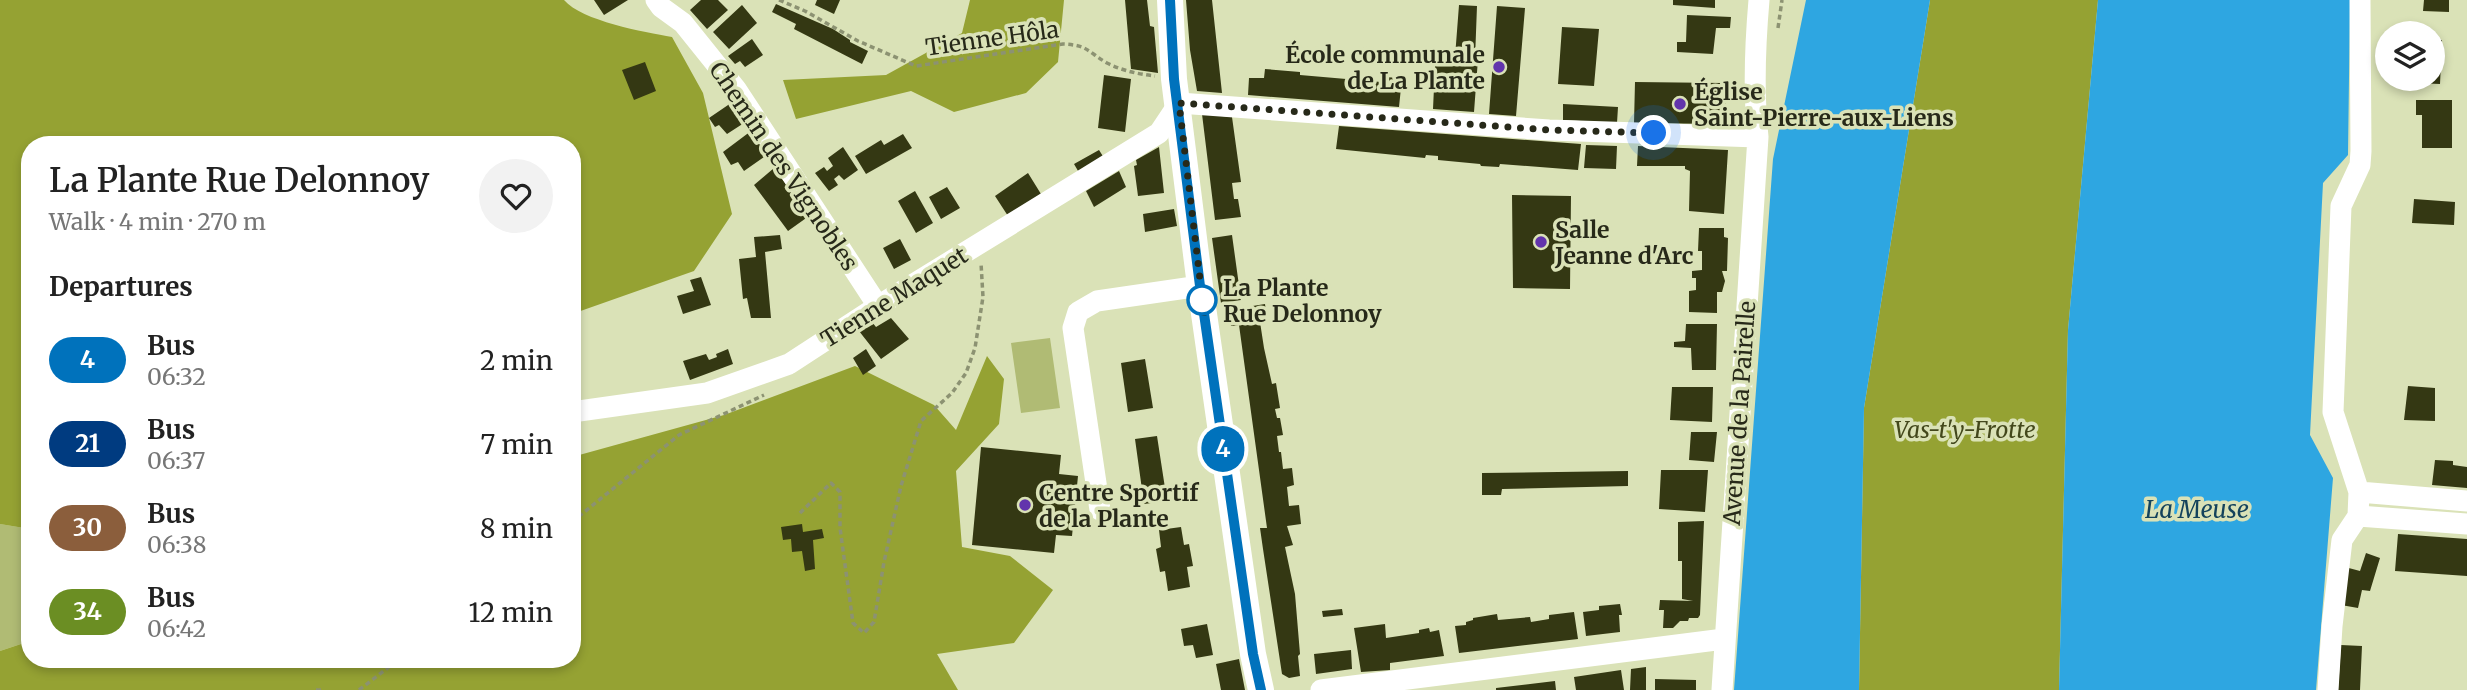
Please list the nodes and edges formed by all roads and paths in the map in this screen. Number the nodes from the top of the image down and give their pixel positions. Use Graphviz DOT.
graph roads {
  1 [pos="656,0"];
  2 [pos="779,0"];
  3 [pos="1170,0"];
  4 [pos="1759,0"];
  5 [pos="2360,0"];
  6 [pos="1177,91"];
  7 [pos="1758,136"];
  8 [pos="980,243"];
  9 [pos="1200,286"];
  10 [pos="878,306"];
  11 [pos="765,395"];
  12 [pos="581,411"];
  13 [pos="2360,492"];
  14 [pos="2467,501"];
  15 [pos="1100,510"];
  16 [pos="800,513"];
  17 [pos="581,515"];
  18 [pos="2358,516"];
  19 [pos="2467,524"];
  20 [pos="1724,639"];
  21 [pos="388,668"];
  22 [pos="359,690"];
  23 [pos="1261,690"];
  24 [pos="1321,690"];
  25 [pos="1722,690"];
  26 [pos="2328,690"];
  1 -- 10 [label="street, Chemin des Vignobles"];
  2 -- 6 [label="path, Tienne Hôla"];
  3 -- 6 [label="main road"];
  4 -- 7 [label="street, Avenue de la Pairelle"];
  5 -- 13 [label="street"];
  6 -- 7 [label="street"];
  6 -- 8 [label="street, Tienne Maquet"];
  6 -- 9 [label="main road"];
  7 -- 20 [label="street, Avenue de la Pairelle"];
  8 -- 10 [label="street, Tienne Maquet"];
  8 -- 16 [label="path"];
  9 -- 15 [label="street"];
  9 -- 23 [label="main road"];
  10 -- 12 [label="street, Tienne Maquet"];
  11 -- 17 [label="path"];
  13 -- 14 [label="street"];
  13 -- 18 [label="street"];
  18 -- 19 [label="street"];
  18 -- 26 [label="street"];
  20 -- 24 [label="street"];
  20 -- 25 [label="street, Avenue de la Pairelle"];
  21 -- 22 [label="path"];
}
